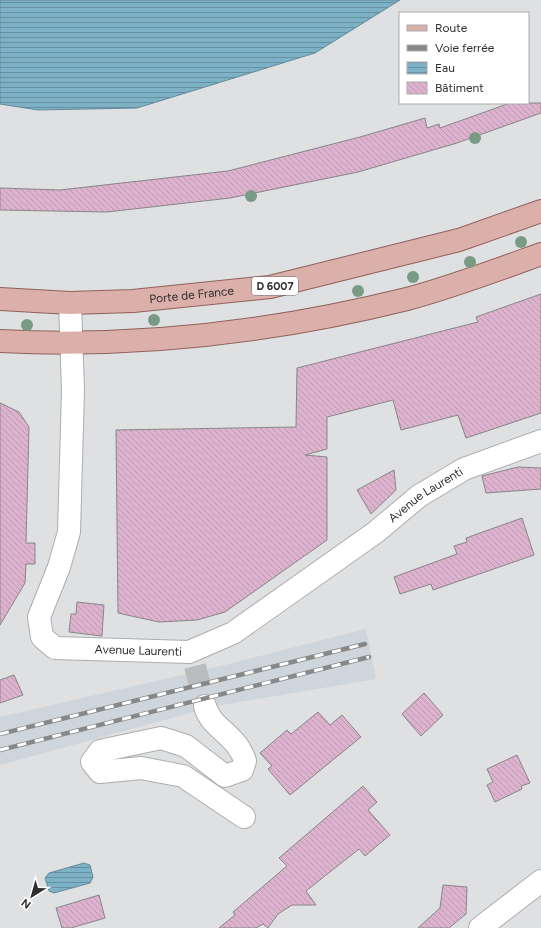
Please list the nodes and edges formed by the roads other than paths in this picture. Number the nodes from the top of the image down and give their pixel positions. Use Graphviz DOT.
graph roads {
  1 [pos="541,211"];
  2 [pos="541,254"];
  3 [pos="0,299"];
  4 [pos="70,303"];
  5 [pos="0,341"];
  6 [pos="73,344"];
  7 [pos="541,441"];
  8 [pos="205,706"];
  9 [pos="244,817"];
  10 [pos="541,881"];
  11 [pos="480,928"];
  1 -- 4 [label="main road, Porte de France / D 6007"];
  2 -- 6 [label="main road"];
  3 -- 4 [label="main road, Porte de France / D 6007"];
  4 -- 6 [label="street, Avenue Laurenti"];
  5 -- 6 [label="main road"];
  6 -- 7 [label="street, Avenue Laurenti"];
  8 -- 9 [label="street"];
  10 -- 11 [label="street"];
}
